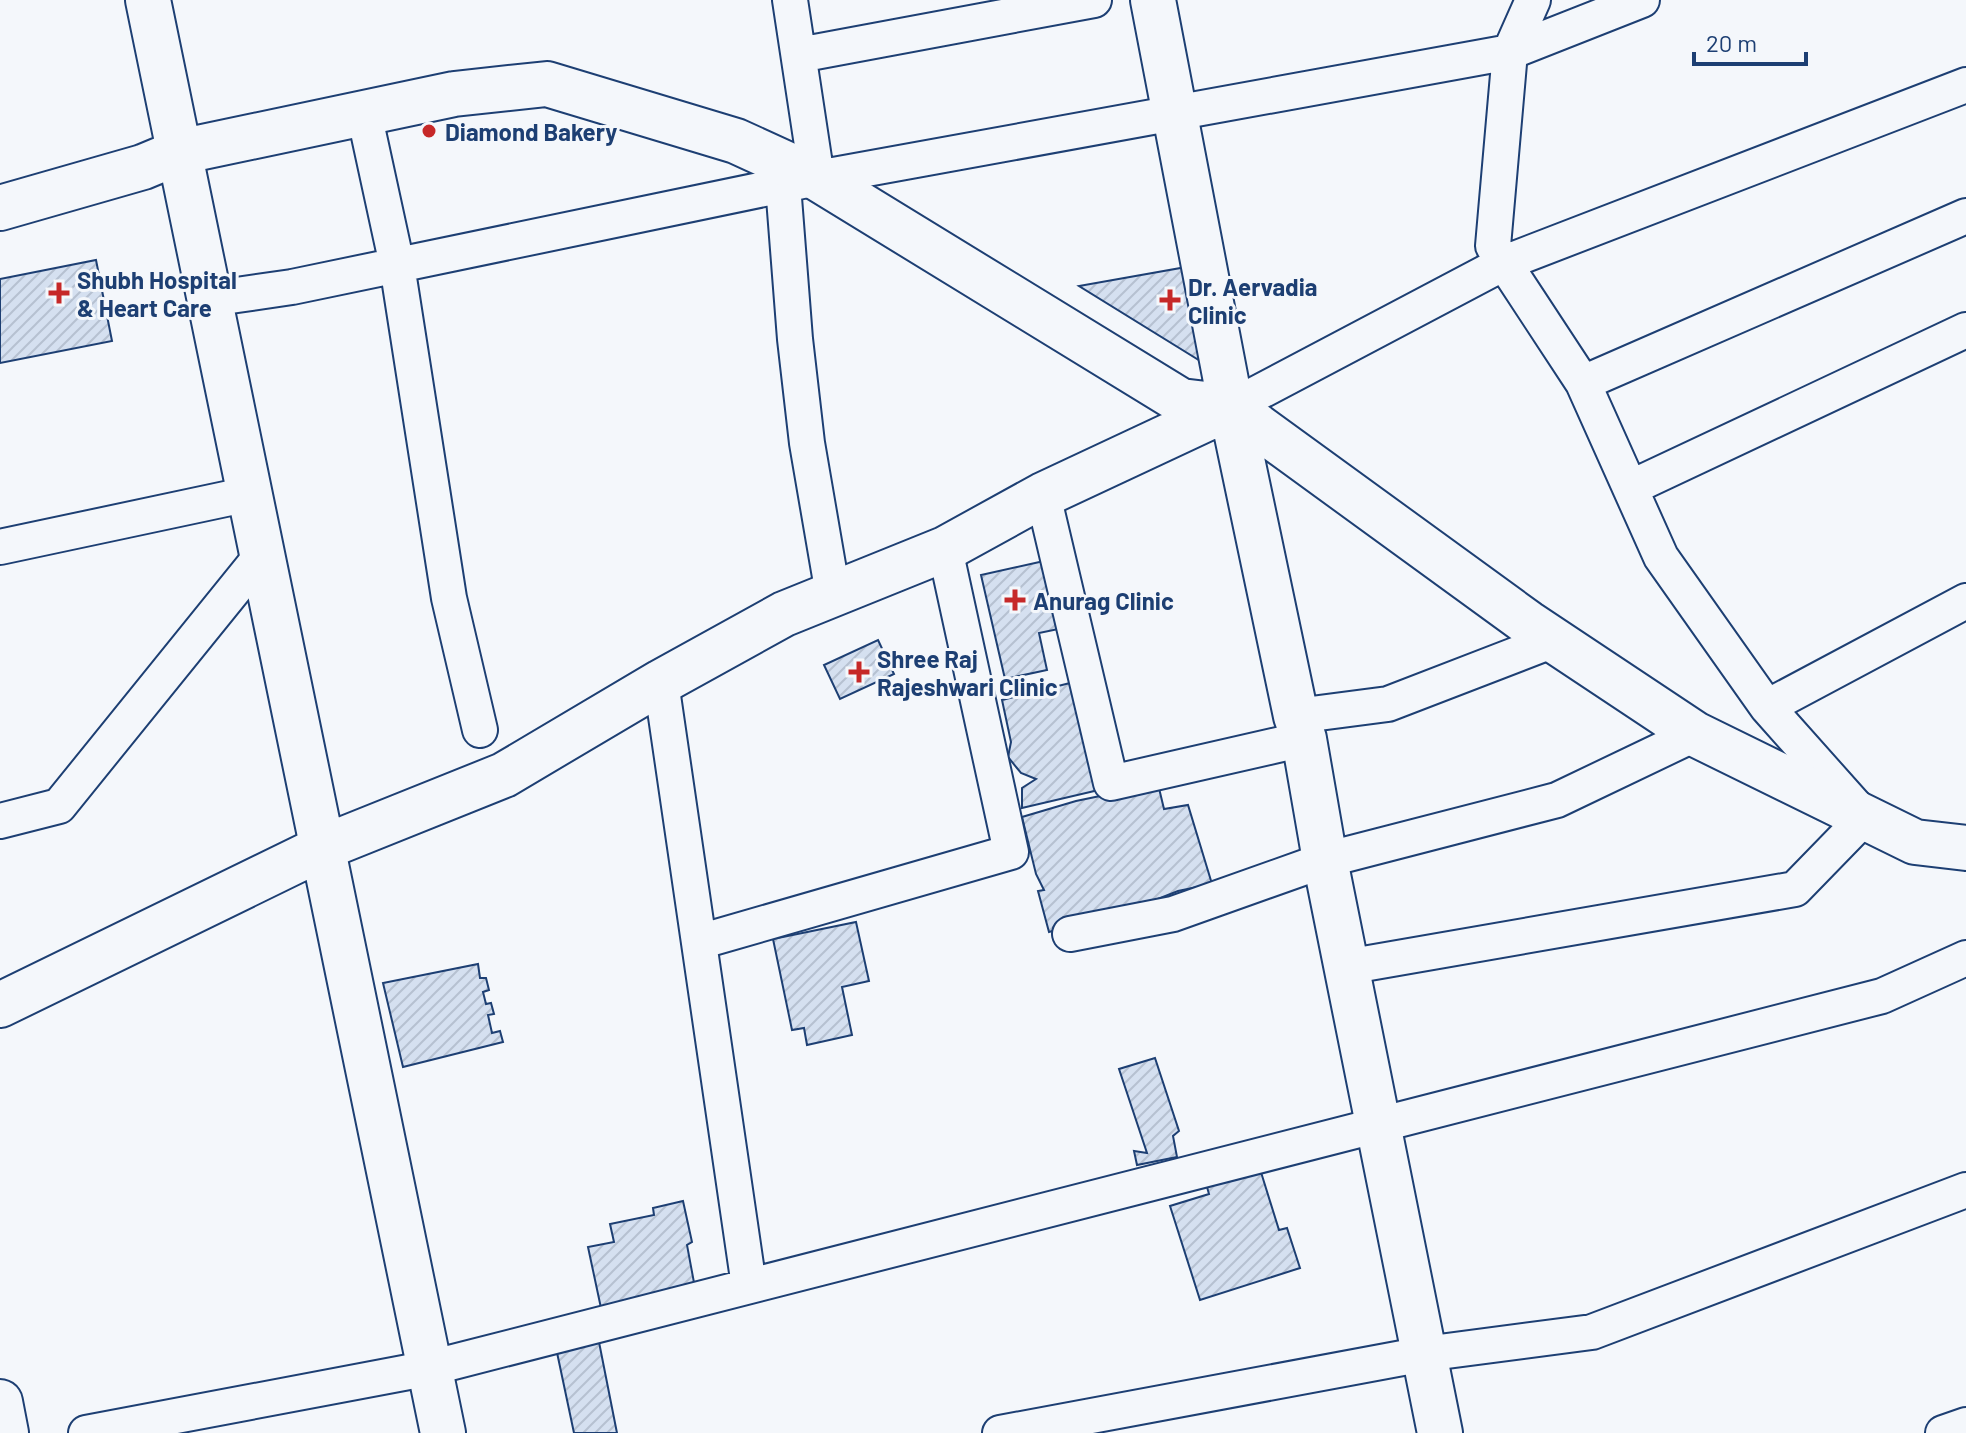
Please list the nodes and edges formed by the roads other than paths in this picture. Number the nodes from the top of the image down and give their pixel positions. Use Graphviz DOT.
graph roads {
  1 [pos="148,0"];
  2 [pos="790,0"];
  3 [pos="1094,0"];
  4 [pos="1153,0"];
  5 [pos="1533,0"];
  6 [pos="1642,0"];
  7 [pos="1510,52"];
  8 [pos="799,55"];
  9 [pos="1966,85"];
  10 [pos="364,113"];
  11 [pos="1176,113"];
  12 [pos="179,152"];
  13 [pos="800,182"];
  14 [pos="0,208"];
  15 [pos="1966,216"];
  16 [pos="1504,263"];
  17 [pos="397,265"];
  18 [pos="209,299"];
  19 [pos="1966,330"];
  20 [pos="1583,383"];
  21 [pos="1231,407"];
  22 [pos="1630,488"];
  23 [pos="249,494"];
  24 [pos="1043,495"];
  25 [pos="0,547"];
  26 [pos="945,549"];
  27 [pos="262,555"];
  28 [pos="833,594"];
  29 [pos="1966,601"];
  30 [pos="1554,640"];
  31 [pos="661,682"];
  32 [pos="1767,707"];
  33 [pos="1300,727"];
  34 [pos="480,730"];
  35 [pos="1695,734"];
  36 [pos="1865,817"];
  37 [pos="0,821"];
  38 [pos="322,848"];
  39 [pos="1966,848"];
  40 [pos="1325,860"];
  41 [pos="1070,934"];
  42 [pos="699,942"];
  43 [pos="1966,958"];
  44 [pos="1346,967"];
  45 [pos="0,1005"];
  46 [pos="1378,1126"];
  47 [pos="1966,1190"];
  48 [pos="749,1286"];
  49 [pos="1424,1354"];
  50 [pos="430,1368"];
  51 [pos="0,1402"];
  52 [pos="1966,1425"];
  53 [pos="6,1433"];
  54 [pos="86,1433"];
  55 [pos="443,1433"];
  56 [pos="1000,1433"];
  57 [pos="1440,1433"];
  58 [pos="1943,1433"];
  1 -- 12 [label="street"];
  2 -- 8 [label="street"];
  3 -- 8 [label="street"];
  4 -- 11 [label="street"];
  5 -- 7 [label="street"];
  6 -- 7 [label="street"];
  7 -- 11 [label="street"];
  7 -- 16 [label="street"];
  8 -- 13 [label="street"];
  9 -- 16 [label="street"];
  10 -- 12 [label="street"];
  10 -- 13 [label="street"];
  10 -- 17 [label="street"];
  11 -- 13 [label="street"];
  11 -- 21 [label="street"];
  12 -- 14 [label="street"];
  12 -- 18 [label="street"];
  13 -- 17 [label="street"];
  13 -- 21 [label="street"];
  13 -- 28 [label="street"];
  15 -- 20 [label="street"];
  16 -- 20 [label="street"];
  16 -- 21 [label="street"];
  17 -- 18 [label="street"];
  17 -- 34 [label="street"];
  18 -- 23 [label="street"];
  19 -- 22 [label="street"];
  20 -- 22 [label="street"];
  21 -- 24 [label="street"];
  21 -- 30 [label="street"];
  21 -- 33 [label="street"];
  22 -- 32 [label="street"];
  23 -- 25 [label="street"];
  23 -- 27 [label="street"];
  24 -- 26 [label="street"];
  24 -- 33 [label="street"];
  26 -- 28 [label="street"];
  26 -- 42 [label="street"];
  27 -- 37 [label="street"];
  27 -- 38 [label="street"];
  28 -- 31 [label="street"];
  29 -- 32 [label="street"];
  30 -- 33 [label="street"];
  30 -- 35 [label="street"];
  31 -- 38 [label="street"];
  31 -- 42 [label="street"];
  32 -- 36 [label="street"];
  33 -- 40 [label="street"];
  35 -- 36 [label="street"];
  35 -- 40 [label="street"];
  36 -- 39 [label="street"];
  36 -- 44 [label="street"];
  38 -- 45 [label="street"];
  38 -- 50 [label="street"];
  40 -- 41 [label="street"];
  40 -- 44 [label="street"];
  42 -- 48 [label="street"];
  43 -- 46 [label="street"];
  44 -- 46 [label="street"];
  46 -- 48 [label="street"];
  46 -- 49 [label="street"];
  47 -- 49 [label="street"];
  48 -- 50 [label="street"];
  49 -- 56 [label="street"];
  49 -- 57 [label="street"];
  50 -- 54 [label="street"];
  50 -- 55 [label="street"];
  51 -- 53 [label="street"];
  52 -- 58 [label="street"];
}
